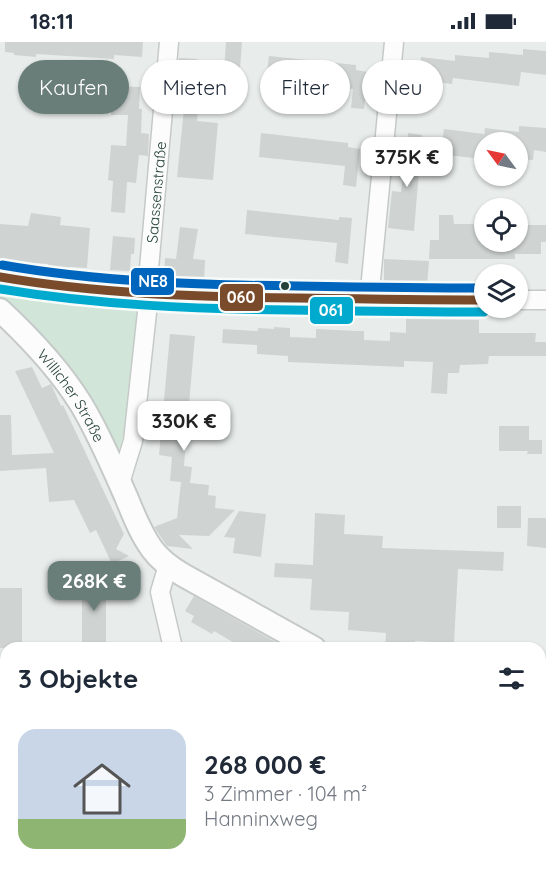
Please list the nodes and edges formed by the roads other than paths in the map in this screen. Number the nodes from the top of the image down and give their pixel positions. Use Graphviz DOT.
graph roads {
  1 [pos="169,42"];
  2 [pos="394,42"];
  3 [pos="0,277"];
  4 [pos="149,294"];
  5 [pos="369,300"];
  6 [pos="474,300"];
  7 [pos="528,300"];
  8 [pos="546,300"];
  9 [pos="0,310"];
  10 [pos="120,483"];
  11 [pos="168,565"];
  12 [pos="172,642"];
  13 [pos="303,642"];
  1 -- 4 [label="street, Saassenstraße"];
  2 -- 5 [label="street"];
  3 -- 4 [label="street"];
  4 -- 5 [label="street"];
  4 -- 10 [label="street, Saassenstraße"];
  5 -- 6 [label="street"];
  7 -- 8 [label="street"];
  9 -- 10 [label="street, Willicher Straße"];
  10 -- 11 [label="street, Willicher Straße"];
  11 -- 12 [label="street"];
  11 -- 13 [label="street, Willicher Straße"];
}
